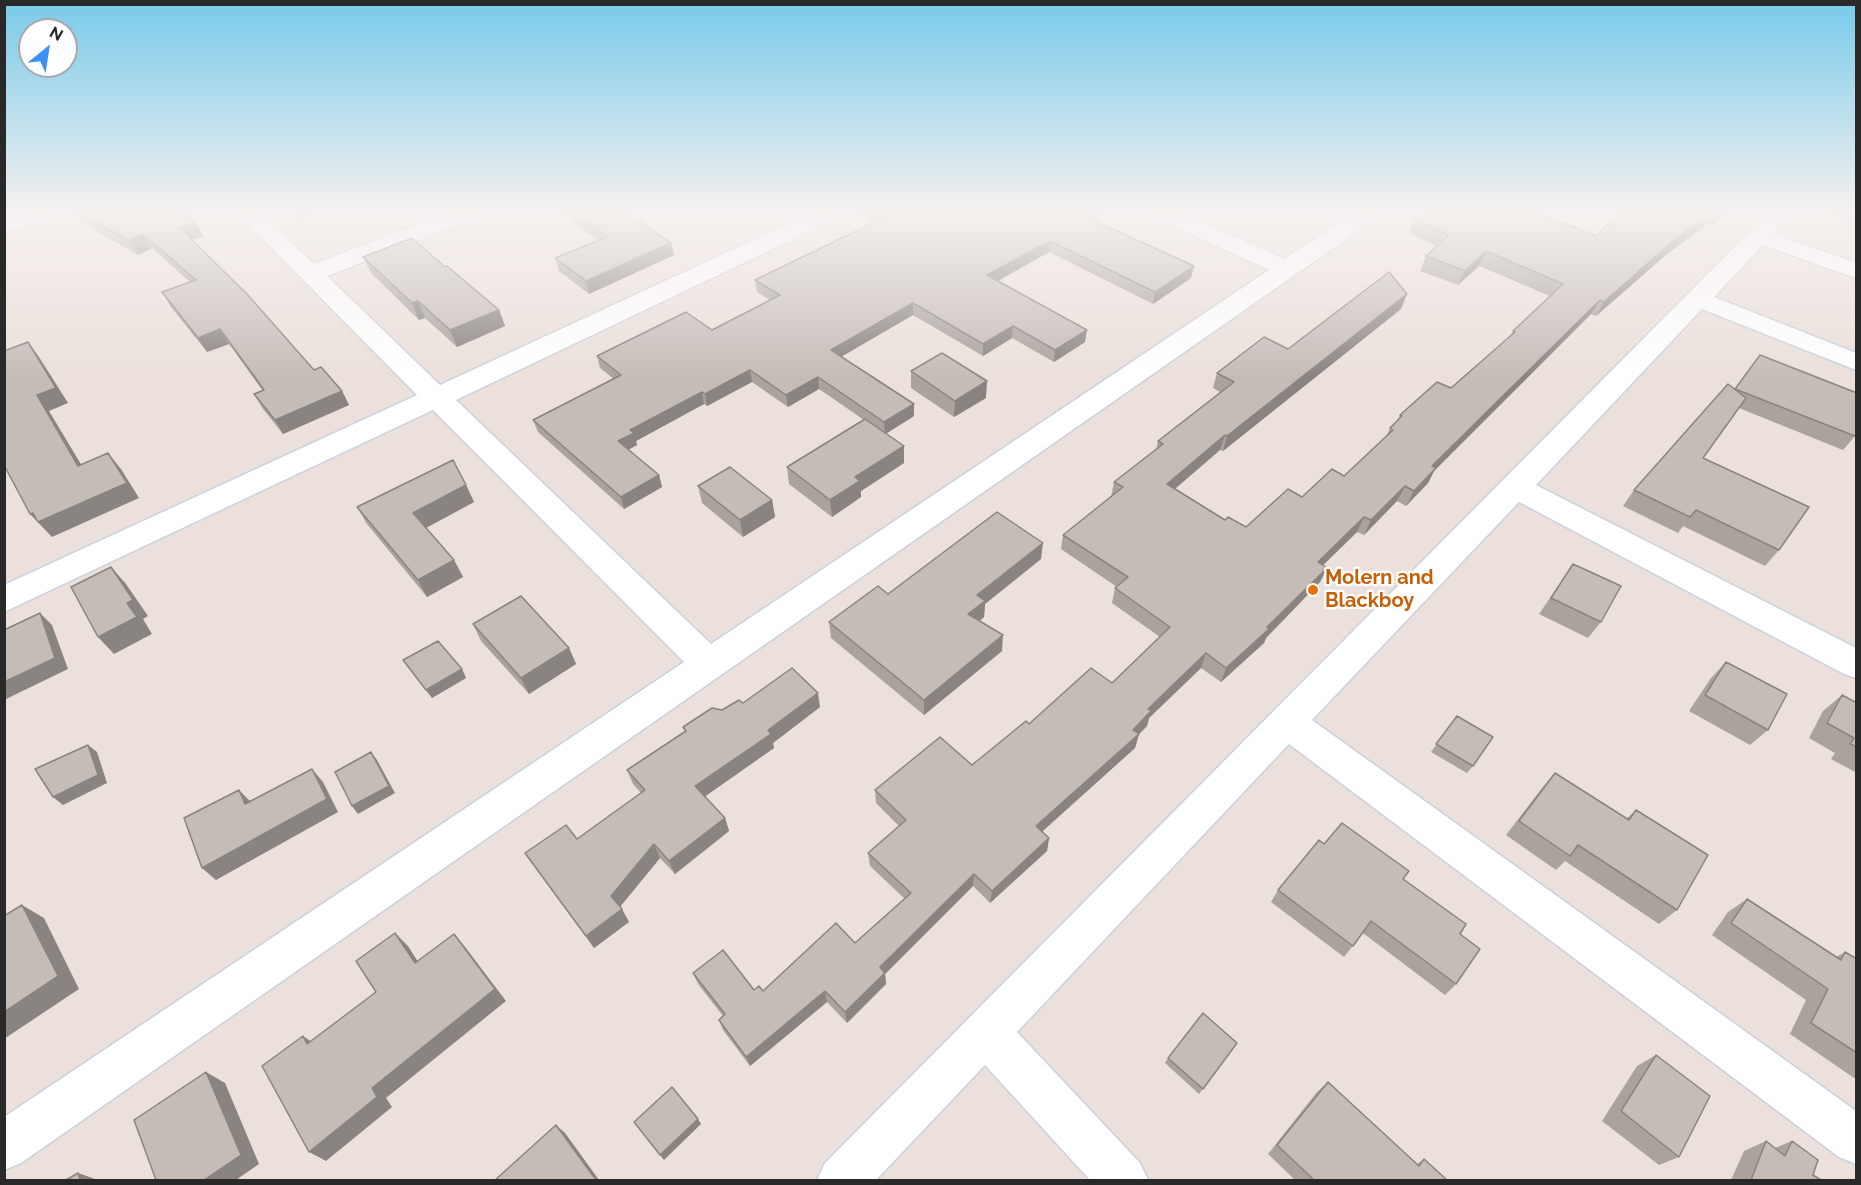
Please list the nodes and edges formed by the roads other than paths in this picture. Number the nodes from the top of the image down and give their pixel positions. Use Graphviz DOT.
graph roads {
  1 [pos="303,267"];
  2 [pos="327,267"];
  3 [pos="715,267"];
  4 [pos="1282,267"];
  5 [pos="1289,267"];
  6 [pos="1728,267"];
  7 [pos="1286,269"];
  8 [pos="310,274"];
  9 [pos="1698,299"];
  10 [pos="1857,362"];
  11 [pos="437,398"];
  12 [pos="1515,486"];
  13 [pos="4,600"];
  14 [pos="708,663"];
  15 [pos="1857,663"];
  16 [pos="1287,722"];
  17 [pos="986,1032"];
  18 [pos="1857,1140"];
  19 [pos="4,1146"];
  20 [pos="842,1180"];
  21 [pos="1123,1180"];
  1 -- 8 [label="street"];
  2 -- 8 [label="street"];
  3 -- 11 [label="street"];
  4 -- 7 [label="street"];
  5 -- 7 [label="street"];
  6 -- 9 [label="street"];
  7 -- 14 [label="street"];
  8 -- 11 [label="street"];
  9 -- 10 [label="street"];
  9 -- 12 [label="street"];
  11 -- 13 [label="street"];
  11 -- 14 [label="street"];
  12 -- 15 [label="street"];
  12 -- 16 [label="street"];
  14 -- 19 [label="street"];
  16 -- 17 [label="street"];
  16 -- 18 [label="street"];
  17 -- 20 [label="street"];
  17 -- 21 [label="street"];
}
